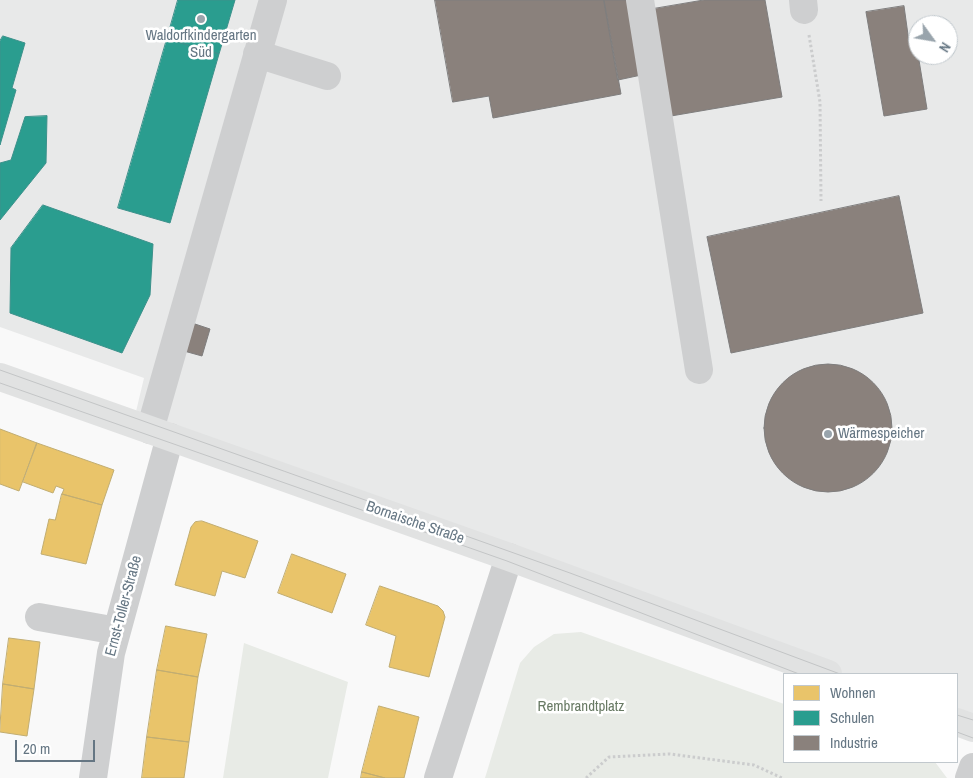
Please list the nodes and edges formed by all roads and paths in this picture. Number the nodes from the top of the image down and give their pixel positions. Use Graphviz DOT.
graph roads {
  1 [pos="273,0"];
  2 [pos="640,0"];
  3 [pos="804,5"];
  4 [pos="257,54"];
  5 [pos="327,76"];
  6 [pos="821,201"];
  7 [pos="699,370"];
  8 [pos="0,377"];
  9 [pos="160,433"];
  10 [pos="509,557"];
  11 [pos="39,617"];
  12 [pos="117,631"];
  13 [pos="825,673"];
  14 [pos="958,722"];
  15 [pos="973,728"];
  16 [pos="973,768"];
  17 [pos="93,778"];
  18 [pos="438,778"];
  19 [pos="586,778"];
  20 [pos="782,778"];
  21 [pos="969,778"];
  1 -- 4 [label="street, Ernst-Toller-Straße"];
  2 -- 7 [label="street"];
  3 -- 6 [label="path"];
  4 -- 5 [label="street"];
  4 -- 9 [label="street, Ernst-Toller-Straße"];
  8 -- 9 [label="main road, Bornaische Straße"];
  9 -- 10 [label="main road, Bornaische Straße"];
  9 -- 12 [label="street, Ernst-Toller-Straße"];
  10 -- 13 [label="main road, Bornaische Straße"];
  10 -- 18 [label="street"];
  11 -- 12 [label="street"];
  12 -- 17 [label="street, Ernst-Toller-Straße"];
  14 -- 15 [label="main road"];
  16 -- 21 [label="street"];
  19 -- 20 [label="path"];
}
